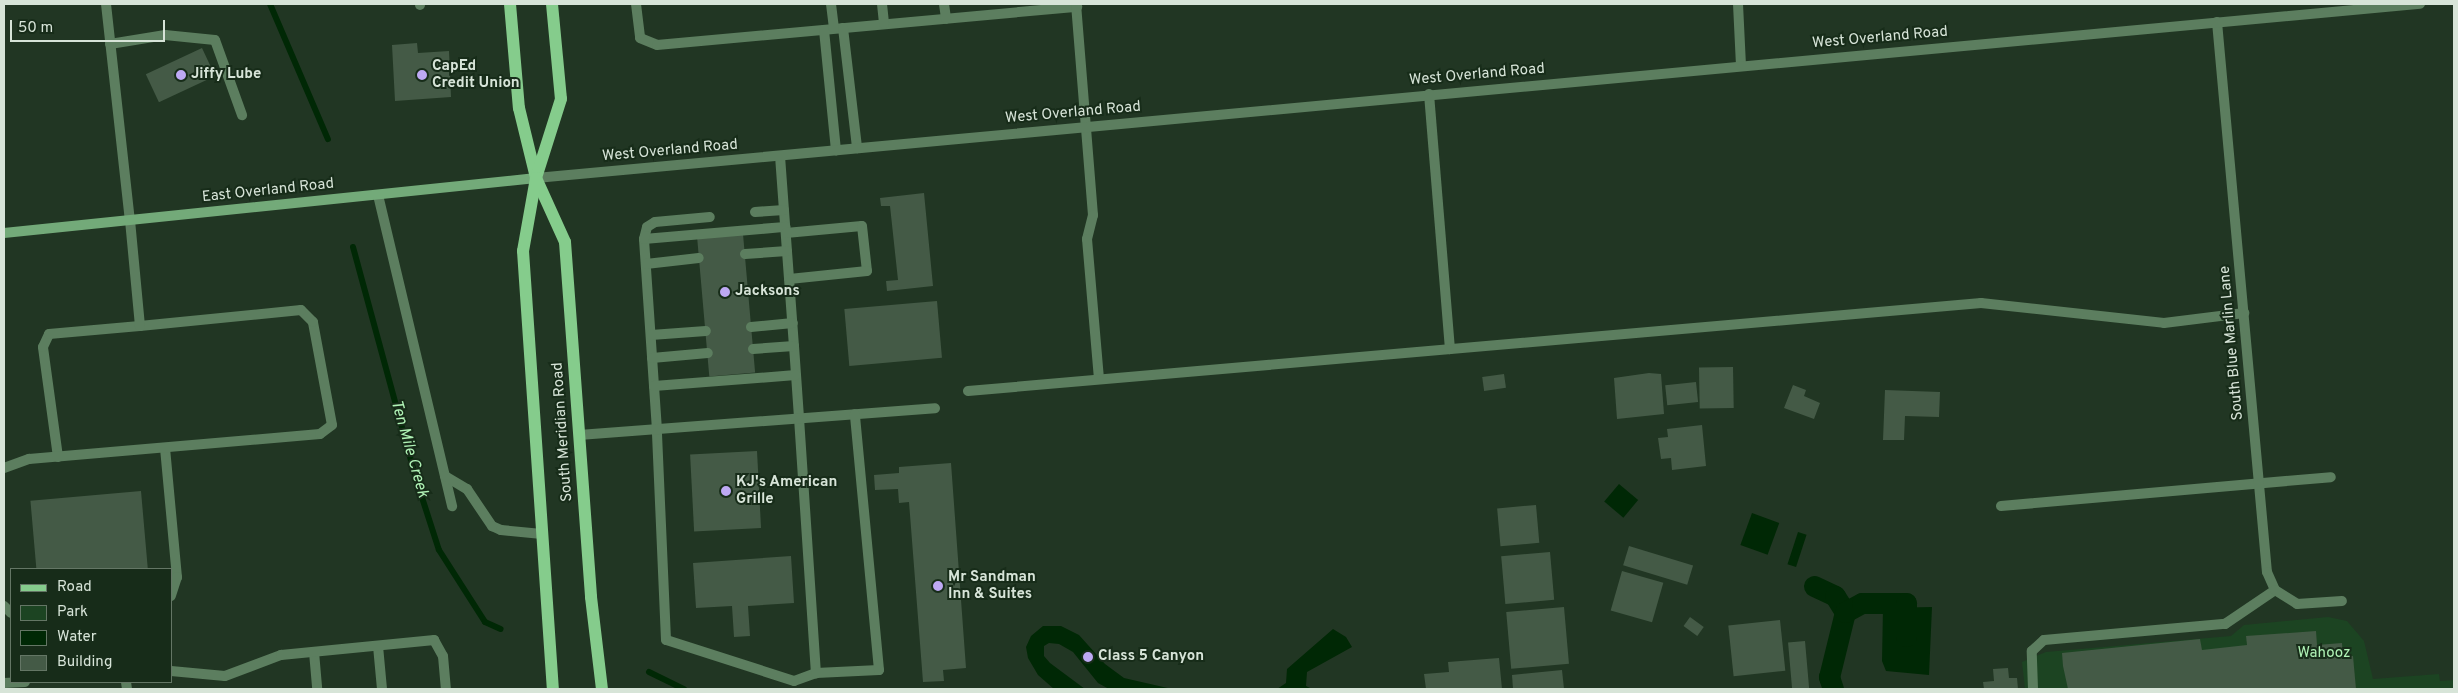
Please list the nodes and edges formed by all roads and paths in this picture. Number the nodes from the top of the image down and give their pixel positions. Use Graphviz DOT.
graph roads {
  1 [pos="106,4"];
  2 [pos="510,4"];
  3 [pos="552,4"];
  4 [pos="636,4"];
  5 [pos="831,4"];
  6 [pos="882,4"];
  7 [pos="944,4"];
  8 [pos="1738,4"];
  9 [pos="2420,4"];
  10 [pos="1077,6"];
  11 [pos="1009,8"];
  12 [pos="946,19"];
  13 [pos="2218,22"];
  14 [pos="884,24"];
  15 [pos="834,29"];
  16 [pos="110,44"];
  17 [pos="1741,66"];
  18 [pos="1429,94"];
  19 [pos="242,115"];
  20 [pos="1085,127"];
  21 [pos="857,148"];
  22 [pos="836,150"];
  23 [pos="780,156"];
  24 [pos="536,178"];
  25 [pos="378,195"];
  26 [pos="784,210"];
  27 [pos="755,212"];
  28 [pos="710,217"];
  29 [pos="130,220"];
  30 [pos="786,230"];
  31 [pos="4,233"];
  32 [pos="644,239"];
  33 [pos="787,251"];
  34 [pos="745,254"];
  35 [pos="699,258"];
  36 [pos="646,264"];
  37 [pos="789,278"];
  38 [pos="2244,313"];
  39 [pos="792,323"];
  40 [pos="140,326"];
  41 [pos="751,327"];
  42 [pos="706,331"];
  43 [pos="651,335"];
  44 [pos="794,346"];
  45 [pos="753,349"];
  46 [pos="1450,349"];
  47 [pos="708,353"];
  48 [pos="652,358"];
  49 [pos="796,375"];
  50 [pos="1099,378"];
  51 [pos="654,386"];
  52 [pos="968,391"];
  53 [pos="935,408"];
  54 [pos="855,414"];
  55 [pos="799,418"];
  56 [pos="657,430"];
  57 [pos="579,435"];
  58 [pos="165,448"];
  59 [pos="58,457"];
  60 [pos="4,468"];
  61 [pos="445,476"];
  62 [pos="2331,477"];
  63 [pos="2260,483"];
  64 [pos="452,506"];
  65 [pos="2001,506"];
  66 [pos="542,534"];
  67 [pos="2275,590"];
  68 [pos="172,593"];
  69 [pos="2342,601"];
  70 [pos="378,646"];
  71 [pos="314,652"];
  72 [pos="172,672"];
  73 [pos="816,673"];
  74 [pos="317,689"];
  75 [pos="382,689"];
  76 [pos="446,689"];
  77 [pos="553,689"];
  78 [pos="602,689"];
  79 [pos="2033,689"];
  1 -- 16 [label="street"];
  2 -- 24 [label="main road, South Meridian Road"];
  3 -- 24 [label="main road, South Meridian Road"];
  4 -- 15 [label="street"];
  5 -- 15 [label="street"];
  6 -- 14 [label="street"];
  7 -- 12 [label="street"];
  8 -- 17 [label="street"];
  9 -- 13 [label="street, West Overland Road"];
  10 -- 11 [label="street"];
  10 -- 20 [label="street"];
  11 -- 12 [label="street"];
  12 -- 14 [label="street"];
  13 -- 17 [label="street, West Overland Road"];
  13 -- 38 [label="street, South Blue Marlin Lane"];
  14 -- 15 [label="street"];
  15 -- 21 [label="street"];
  15 -- 22 [label="street"];
  16 -- 19 [label="street"];
  16 -- 29 [label="street"];
  17 -- 18 [label="street, West Overland Road"];
  18 -- 20 [label="street, West Overland Road"];
  18 -- 46 [label="street"];
  20 -- 21 [label="street, West Overland Road"];
  20 -- 50 [label="street"];
  21 -- 22 [label="street, West Overland Road"];
  22 -- 23 [label="street, West Overland Road"];
  23 -- 24 [label="street, West Overland Road"];
  23 -- 26 [label="street"];
  24 -- 25 [label="main road, East Overland Road"];
  24 -- 57 [label="main road, South Meridian Road"];
  24 -- 66 [label="main road, South Meridian Road"];
  25 -- 29 [label="main road, East Overland Road"];
  25 -- 61 [label="street"];
  26 -- 27 [label="street"];
  26 -- 30 [label="street"];
  28 -- 32 [label="street"];
  29 -- 31 [label="main road, East Overland Road"];
  29 -- 40 [label="street"];
  30 -- 32 [label="street"];
  30 -- 33 [label="street"];
  30 -- 37 [label="street"];
  32 -- 36 [label="street"];
  33 -- 34 [label="street"];
  33 -- 37 [label="street"];
  35 -- 36 [label="street"];
  36 -- 43 [label="street"];
  37 -- 39 [label="street"];
  38 -- 46 [label="street"];
  38 -- 63 [label="street, South Blue Marlin Lane"];
  39 -- 41 [label="street"];
  39 -- 44 [label="street"];
  40 -- 58 [label="street"];
  40 -- 59 [label="street"];
  42 -- 43 [label="street"];
  43 -- 48 [label="street"];
  44 -- 45 [label="street"];
  44 -- 49 [label="street"];
  46 -- 50 [label="street"];
  47 -- 48 [label="street"];
  48 -- 51 [label="street"];
  49 -- 51 [label="street"];
  49 -- 55 [label="street"];
  50 -- 52 [label="street"];
  51 -- 56 [label="street"];
  53 -- 54 [label="street"];
  54 -- 55 [label="street"];
  54 -- 73 [label="street"];
  55 -- 56 [label="street"];
  55 -- 73 [label="street"];
  56 -- 57 [label="street"];
  56 -- 73 [label="street"];
  57 -- 78 [label="main road, South Meridian Road"];
  58 -- 59 [label="street"];
  58 -- 68 [label="street"];
  59 -- 60 [label="street"];
  61 -- 64 [label="street"];
  61 -- 66 [label="street"];
  62 -- 63 [label="street"];
  63 -- 65 [label="street"];
  63 -- 67 [label="street, South Blue Marlin Lane"];
  66 -- 77 [label="main road, South Meridian Road"];
  67 -- 69 [label="street"];
  67 -- 79 [label="street"];
  70 -- 71 [label="street"];
  70 -- 75 [label="street"];
  70 -- 76 [label="street"];
  71 -- 72 [label="street"];
  71 -- 74 [label="street"];
}
